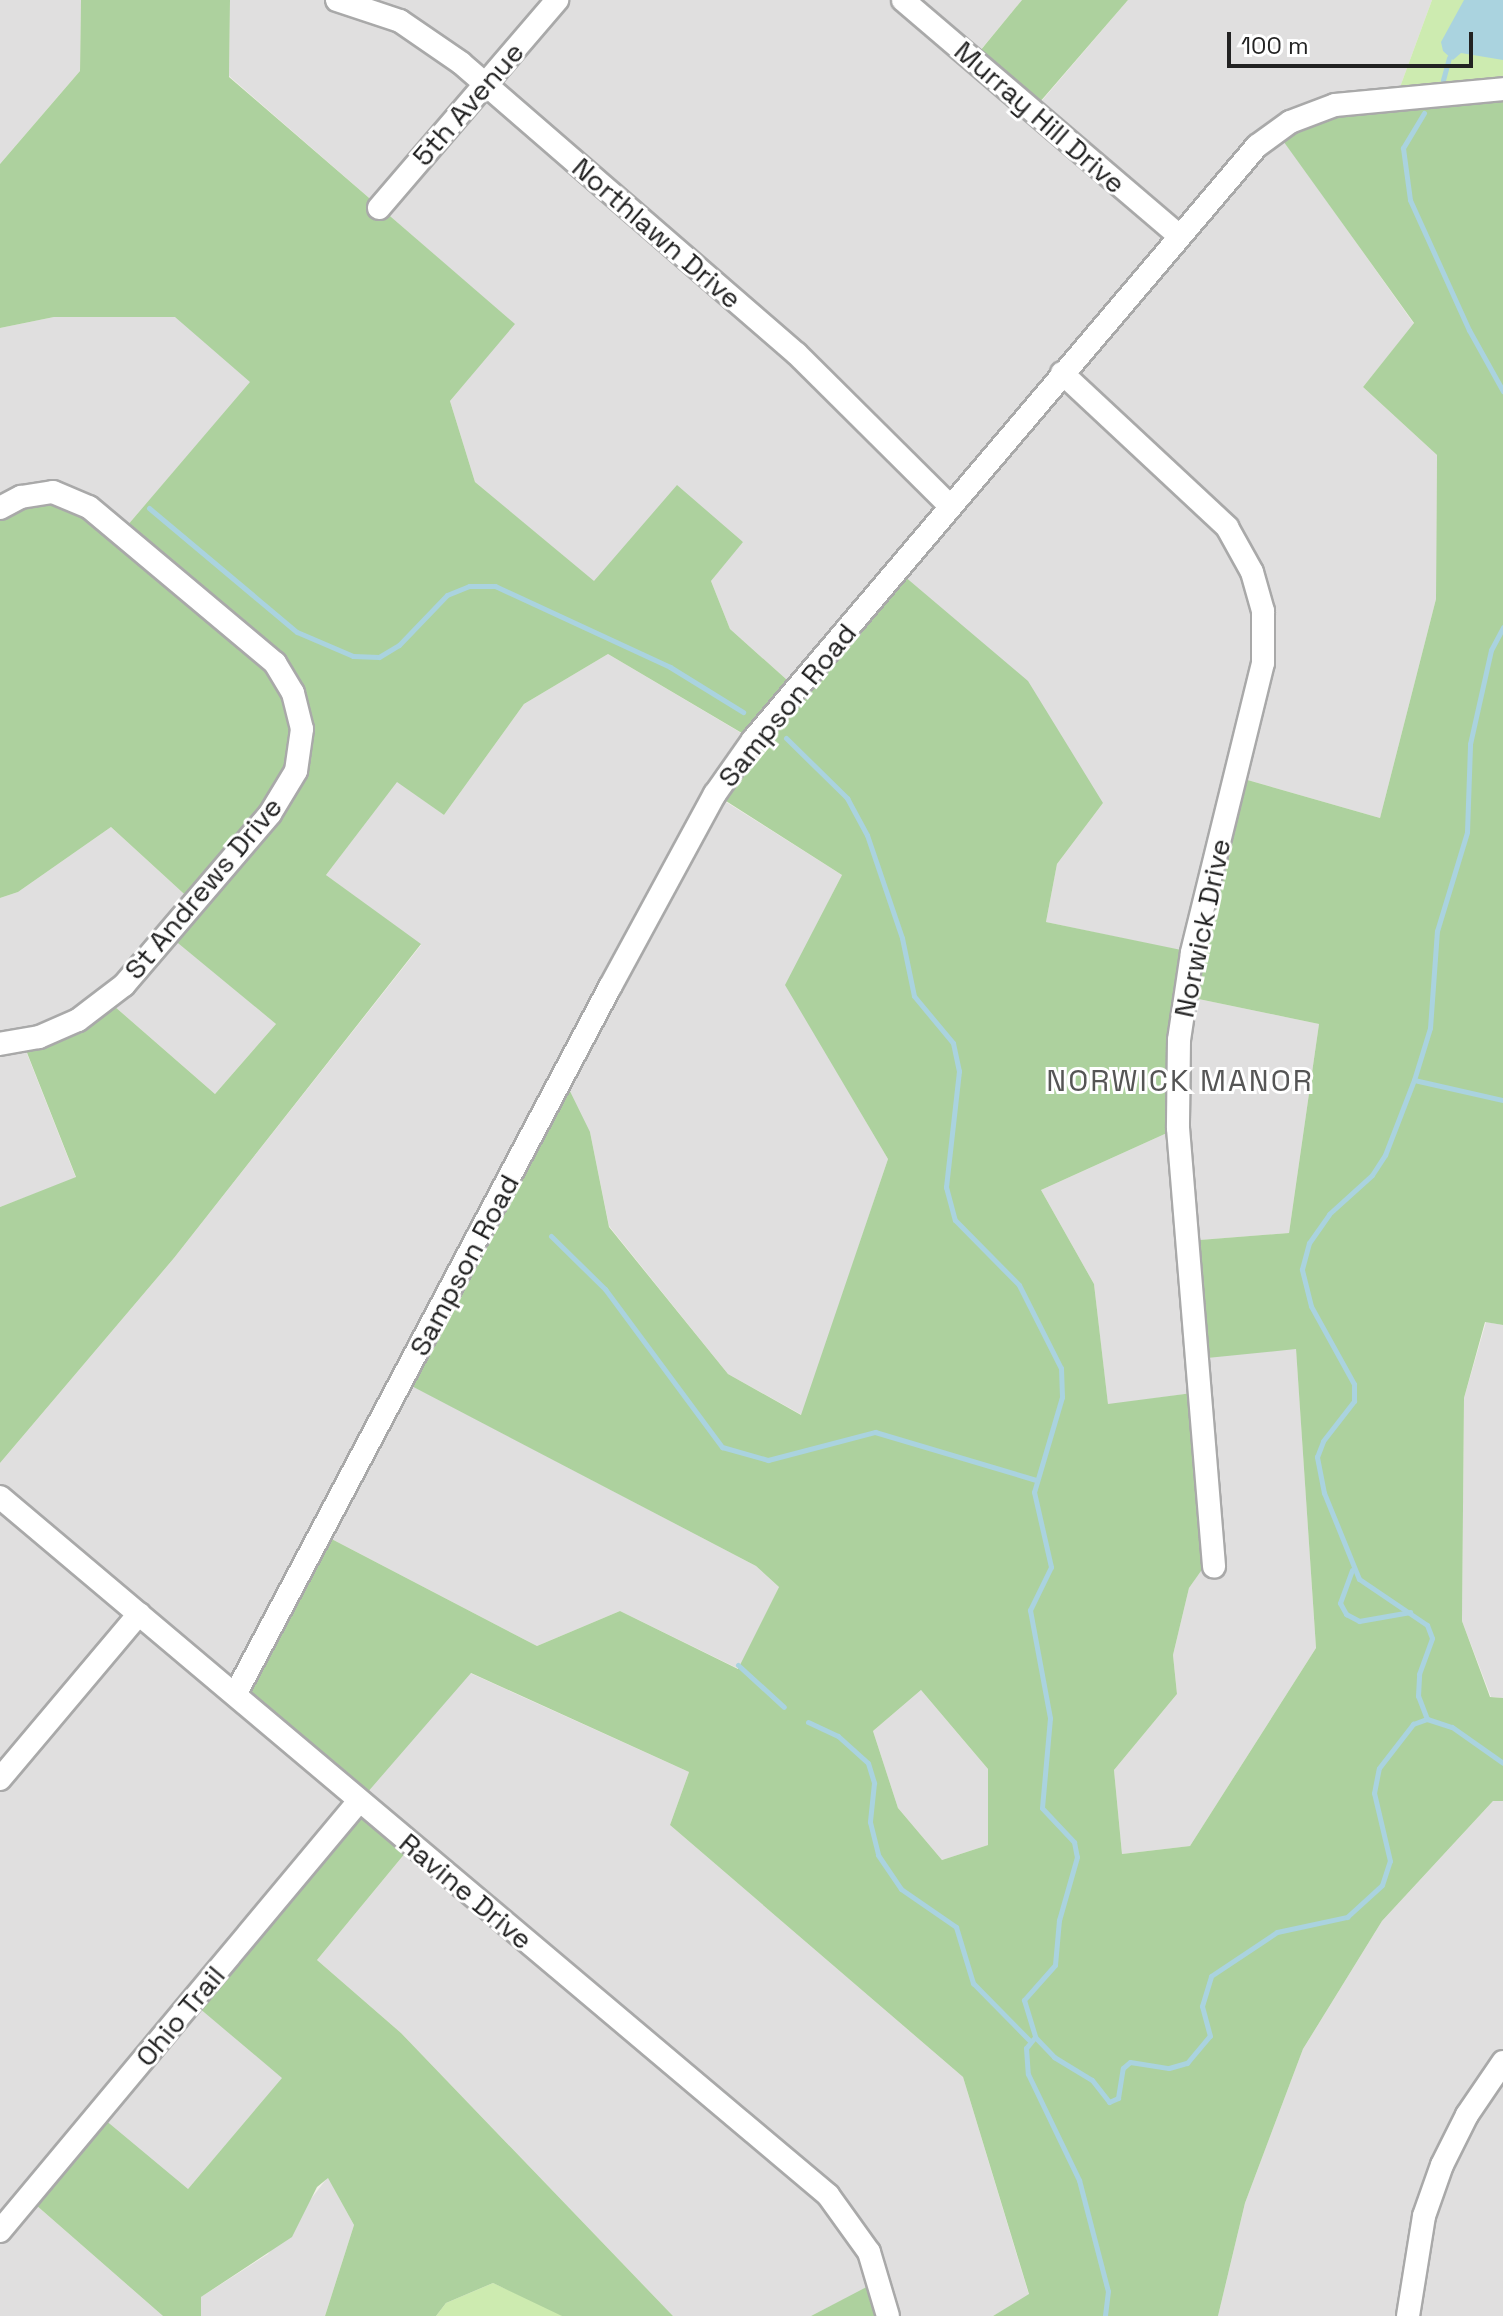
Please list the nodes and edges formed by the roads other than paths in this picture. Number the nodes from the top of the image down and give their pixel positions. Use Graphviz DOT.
graph roads {
  1 [pos="337,0"];
  2 [pos="557,0"];
  3 [pos="903,0"];
  4 [pos="485,84"];
  5 [pos="1503,89"];
  6 [pos="379,208"];
  7 [pos="1177,234"];
  8 [pos="1062,373"];
  9 [pos="950,506"];
  10 [pos="0,508"];
  11 [pos="0,1044"];
  12 [pos="0,1497"];
  13 [pos="1214,1567"];
  14 [pos="139,1614"];
  15 [pos="236,1693"];
  16 [pos="0,1779"];
  17 [pos="359,1801"];
  18 [pos="1503,2062"];
  19 [pos="0,2231"];
  20 [pos="888,2316"];
  21 [pos="1408,2316"];
  1 -- 4 [label="street, Northlawn Drive"];
  2 -- 4 [label="street, 5th Avenue"];
  3 -- 7 [label="street, Murray Hill Drive"];
  4 -- 6 [label="street, 5th Avenue"];
  4 -- 9 [label="street, Northlawn Drive"];
  5 -- 7 [label="street, Sampson Road"];
  7 -- 8 [label="street, Sampson Road"];
  8 -- 9 [label="street, Sampson Road"];
  8 -- 13 [label="street, Norwick Drive"];
  9 -- 15 [label="street, Sampson Road"];
  10 -- 11 [label="street, St Andrews Drive"];
  12 -- 14 [label="street, Ravine Drive"];
  14 -- 15 [label="street, Ravine Drive"];
  14 -- 16 [label="street"];
  15 -- 17 [label="street, Ravine Drive"];
  17 -- 19 [label="street, Ohio Trail"];
  17 -- 20 [label="street, Ravine Drive"];
  18 -- 21 [label="street"];
}
